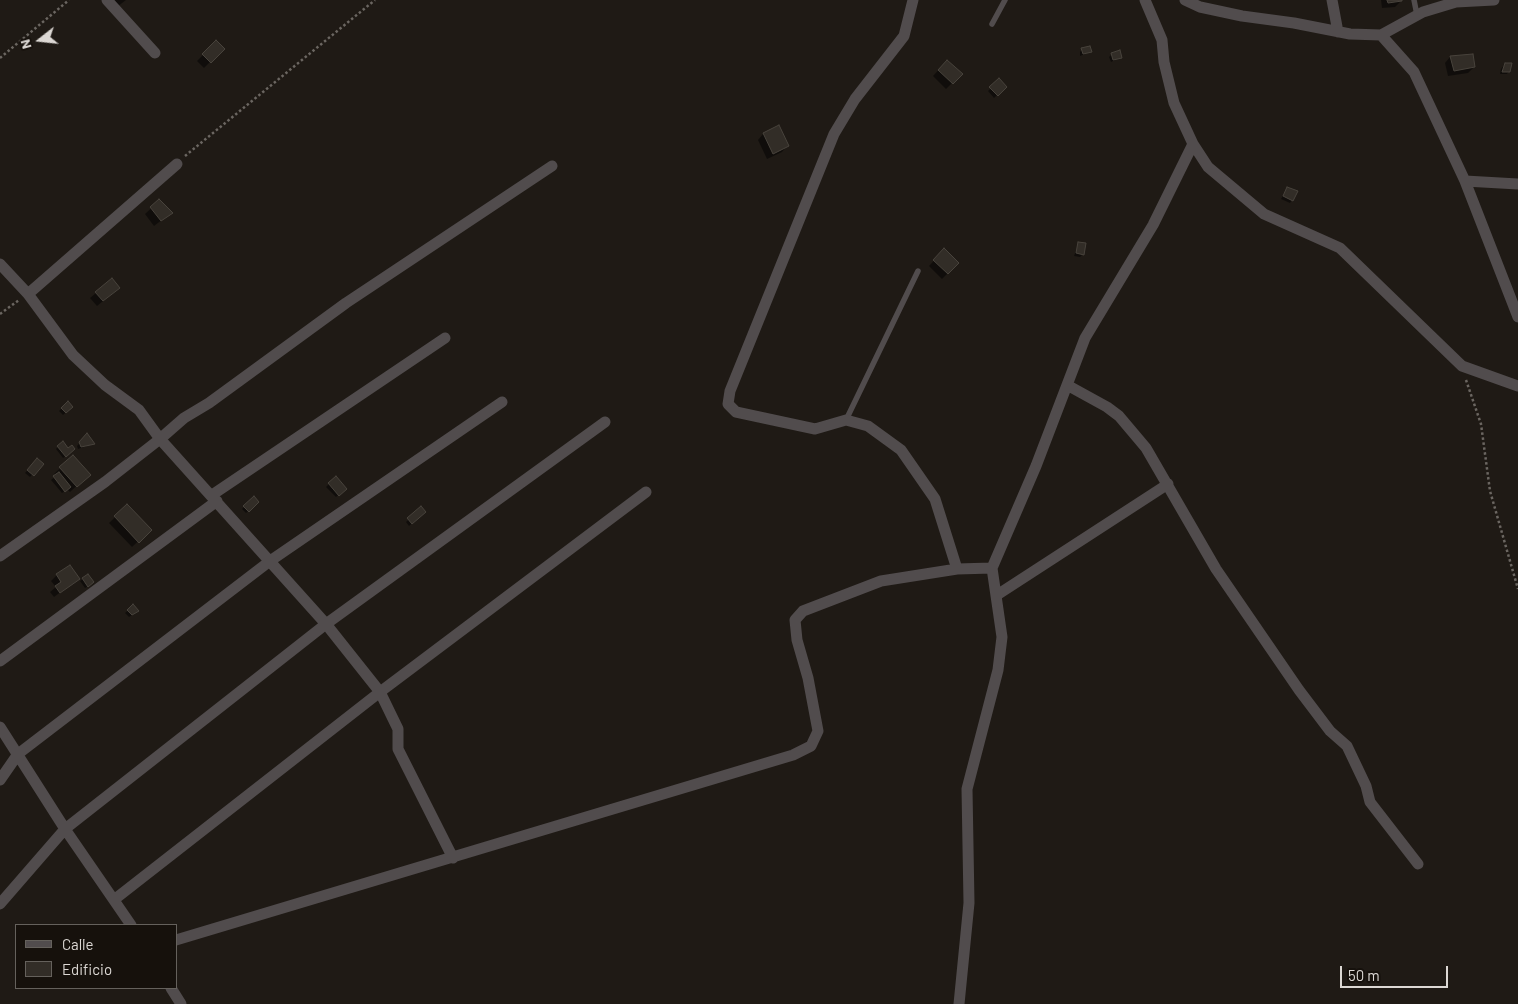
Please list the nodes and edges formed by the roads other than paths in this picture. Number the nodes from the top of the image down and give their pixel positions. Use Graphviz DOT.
graph roads {
  1 [pos="107,0"];
  2 [pos="913,0"];
  3 [pos="1005,0"];
  4 [pos="1145,0"];
  5 [pos="1185,0"];
  6 [pos="1332,0"];
  7 [pos="1414,0"];
  8 [pos="1494,0"];
  9 [pos="1417,15"];
  10 [pos="992,24"];
  11 [pos="1338,32"];
  12 [pos="1381,35"];
  13 [pos="155,53"];
  14 [pos="1192,144"];
  15 [pos="176,164"];
  16 [pos="552,166"];
  17 [pos="1465,181"];
  18 [pos="1518,184"];
  19 [pos="0,264"];
  20 [pos="918,271"];
  21 [pos="28,294"];
  22 [pos="1518,317"];
  23 [pos="445,338"];
  24 [pos="1067,385"];
  25 [pos="1518,386"];
  26 [pos="502,402"];
  27 [pos="846,420"];
  28 [pos="605,422"];
  29 [pos="160,440"];
  30 [pos="1168,484"];
  31 [pos="646,492"];
  32 [pos="214,498"];
  33 [pos="0,556"];
  34 [pos="270,561"];
  35 [pos="992,568"];
  36 [pos="957,570"];
  37 [pos="997,595"];
  38 [pos="326,624"];
  39 [pos="0,661"];
  40 [pos="380,692"];
  41 [pos="0,727"];
  42 [pos="18,754"];
  43 [pos="0,780"];
  44 [pos="65,829"];
  45 [pos="453,858"];
  46 [pos="1418,864"];
  47 [pos="115,899"];
  48 [pos="0,904"];
  49 [pos="131,924"];
  50 [pos="178,939"];
  51 [pos="172,989"];
  52 [pos="181,1004"];
  53 [pos="959,1004"];
  1 -- 13 [label="street"];
  2 -- 27 [label="street"];
  3 -- 10 [label="lane"];
  4 -- 14 [label="street"];
  5 -- 11 [label="street"];
  6 -- 11 [label="street"];
  7 -- 9 [label="lane"];
  8 -- 9 [label="street"];
  9 -- 12 [label="street"];
  11 -- 12 [label="street"];
  12 -- 17 [label="street"];
  14 -- 24 [label="street"];
  14 -- 25 [label="street"];
  15 -- 21 [label="street"];
  16 -- 29 [label="street"];
  17 -- 18 [label="street"];
  17 -- 22 [label="street"];
  19 -- 21 [label="street"];
  20 -- 27 [label="lane"];
  21 -- 29 [label="street"];
  23 -- 32 [label="street"];
  24 -- 30 [label="street"];
  24 -- 35 [label="street"];
  26 -- 34 [label="street"];
  27 -- 36 [label="street"];
  28 -- 38 [label="street"];
  29 -- 32 [label="street"];
  29 -- 33 [label="street"];
  30 -- 37 [label="street"];
  30 -- 46 [label="street"];
  31 -- 40 [label="street"];
  32 -- 34 [label="street"];
  32 -- 39 [label="street"];
  34 -- 38 [label="street"];
  34 -- 42 [label="street"];
  35 -- 36 [label="street"];
  35 -- 37 [label="street"];
  36 -- 45 [label="street"];
  37 -- 53 [label="street"];
  38 -- 40 [label="street"];
  38 -- 44 [label="street"];
  40 -- 45 [label="street"];
  40 -- 47 [label="street"];
  41 -- 42 [label="street"];
  42 -- 43 [label="street"];
  42 -- 44 [label="street"];
  44 -- 47 [label="street"];
  44 -- 48 [label="street"];
  45 -- 50 [label="street"];
  47 -- 49 [label="street"];
  51 -- 52 [label="street"];
}
